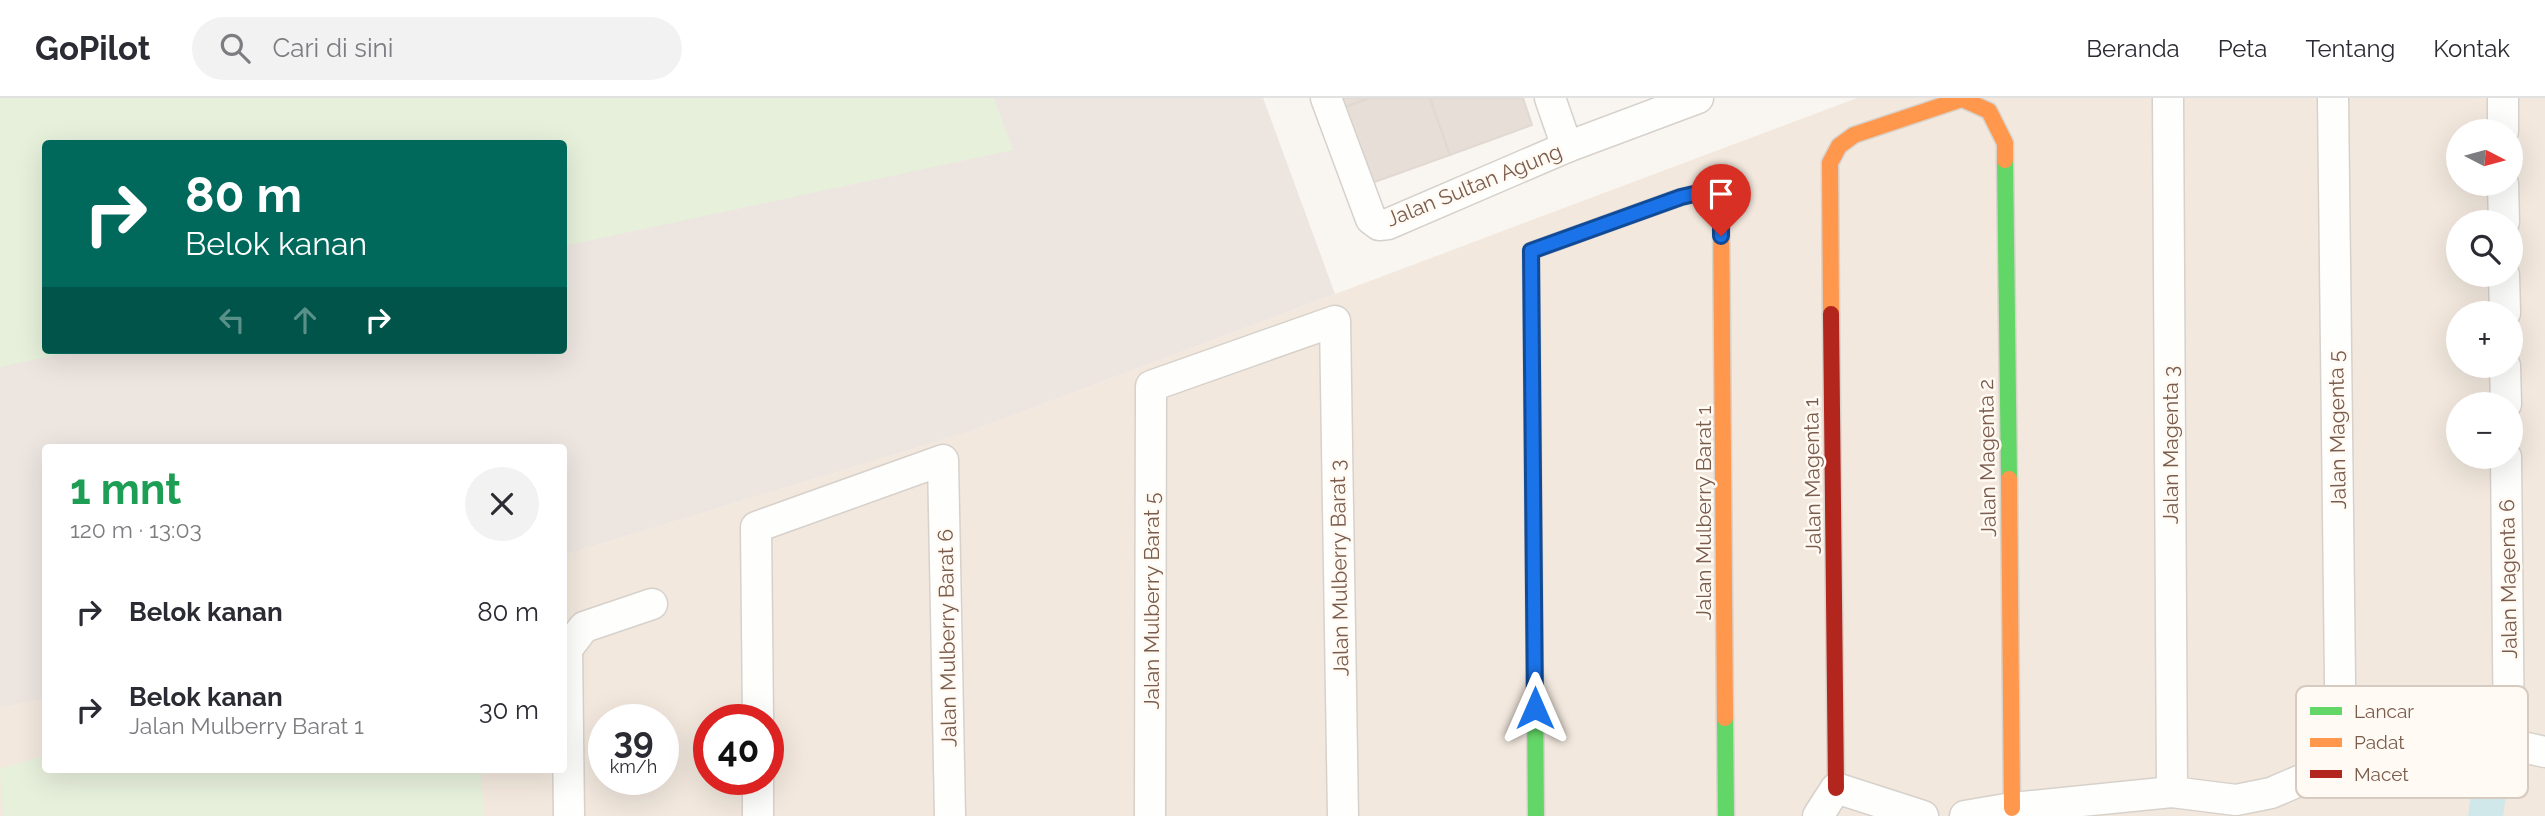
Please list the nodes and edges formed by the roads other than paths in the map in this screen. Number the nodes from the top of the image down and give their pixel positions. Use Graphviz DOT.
graph roads {
  1 [pos="1326,98"];
  2 [pos="1550,98"];
  3 [pos="1698,98"];
  4 [pos="2168,98"];
  5 [pos="2333,98"];
  6 [pos="2502,98"];
  7 [pos="1989,111"];
  8 [pos="2503,119"];
  9 [pos="1567,147"];
  10 [pos="1335,321"];
  11 [pos="2506,469"];
  12 [pos="652,604"];
  13 [pos="2340,686"];
  14 [pos="2508,686"];
  15 [pos="758,704"];
  16 [pos="2296,782"];
  17 [pos="1836,788"];
  18 [pos="2172,792"];
  19 [pos="758,795"];
  20 [pos="2011,808"];
  21 [pos="569,816"];
  22 [pos="758,816"];
  23 [pos="950,816"];
  24 [pos="1150,816"];
  25 [pos="1343,816"];
  26 [pos="1536,816"];
  27 [pos="1726,816"];
  28 [pos="1818,816"];
  29 [pos="1923,816"];
  30 [pos="1965,816"];
  1 -- 9 [label="street, Jalan Sultan Agung"];
  2 -- 9 [label="street"];
  3 -- 9 [label="street, Jalan Sultan Agung"];
  4 -- 18 [label="street, Jalan Magenta 3"];
  5 -- 13 [label="street, Jalan Magenta 5"];
  6 -- 8 [label="street"];
  7 -- 17 [label="street, Jalan Magenta 1"];
  7 -- 20 [label="street, Jalan Magenta 2"];
  10 -- 24 [label="street, Jalan Mulberry Barat 5"];
  10 -- 25 [label="street, Jalan Mulberry Barat 3"];
  11 -- 14 [label="street, Jalan Magenta 6"];
  12 -- 21 [label="street"];
  15 -- 23 [label="street, Jalan Mulberry Barat 6"];
  16 -- 18 [label="street"];
  17 -- 28 [label="street"];
  17 -- 29 [label="street"];
  18 -- 20 [label="street"];
  19 -- 22 [label="street"];
  20 -- 30 [label="street"];
  26 -- 27 [label="street, Jalan Mulberry Barat 1"];
}
